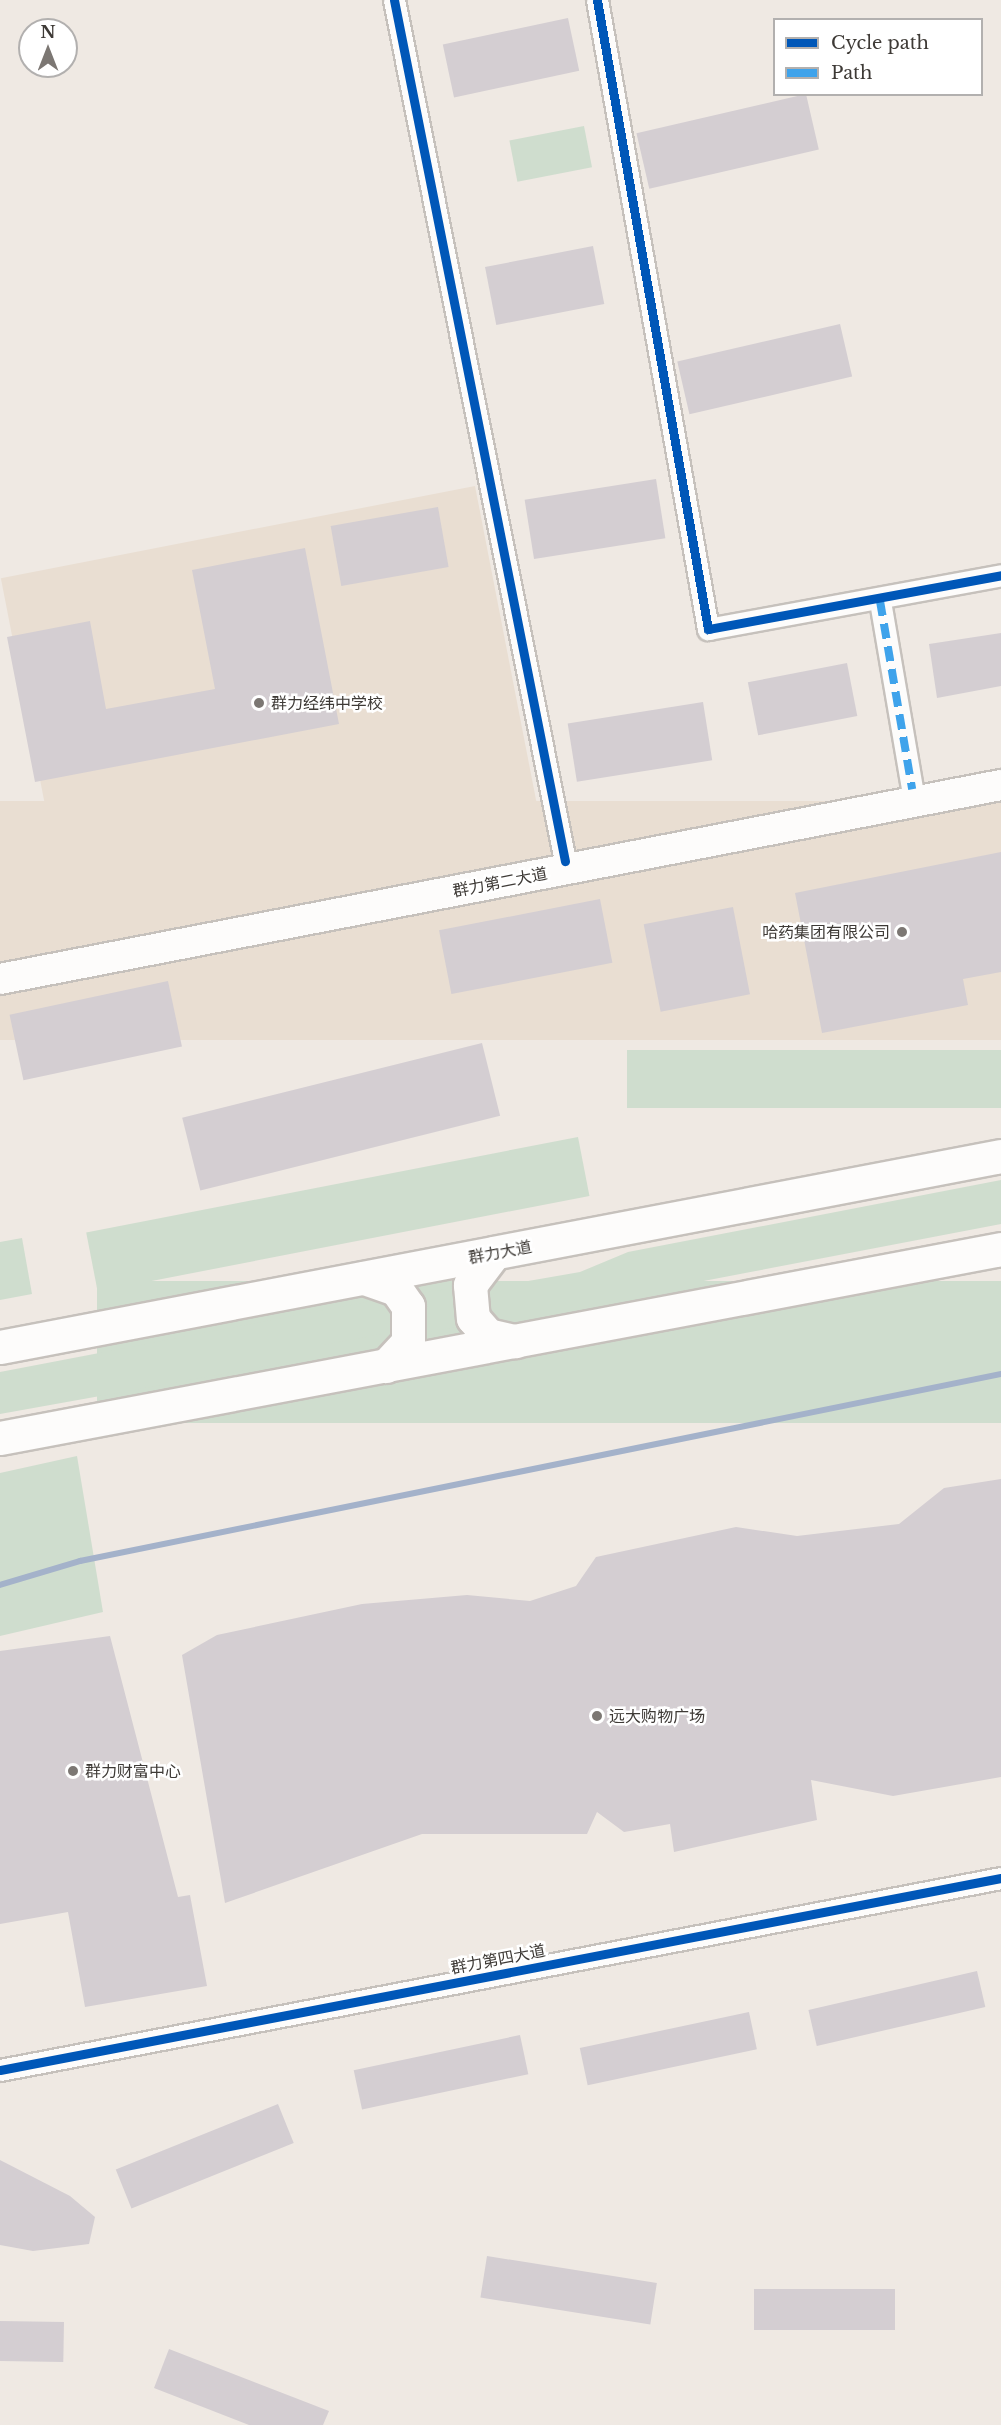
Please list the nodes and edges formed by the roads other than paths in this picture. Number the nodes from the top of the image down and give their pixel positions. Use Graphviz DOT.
graph roads {
  1 [pos="394,0"];
  2 [pos="597,0"];
  3 [pos="1001,575"];
  4 [pos="880,601"];
  5 [pos="1001,770"];
  6 [pos="1001,785"];
  7 [pos="912,789"];
  8 [pos="565,861"];
  9 [pos="0,963"];
  10 [pos="0,979"];
  11 [pos="1001,1156"];
  12 [pos="1001,1249"];
  13 [pos="494,1253"];
  14 [pos="364,1278"];
  15 [pos="515,1341"];
  16 [pos="0,1347"];
  17 [pos="386,1366"];
  18 [pos="0,1438"];
  19 [pos="1001,1878"];
  20 [pos="0,2070"];
  1 -- 8 [label="street"];
  2 -- 4 [label="street"];
  3 -- 4 [label="street"];
  4 -- 7 [label="street"];
  5 -- 7 [label="main road, 群力第二大道"];
  6 -- 10 [label="main road, 群力第二大道"];
  7 -- 8 [label="main road, 群力第二大道"];
  8 -- 9 [label="main road, 群力第二大道"];
  11 -- 13 [label="main road, 群力大道"];
  12 -- 15 [label="main road"];
  13 -- 14 [label="main road, 群力大道"];
  13 -- 15 [label="main road"];
  14 -- 16 [label="main road, 群力大道"];
  14 -- 17 [label="main road"];
  15 -- 17 [label="main road"];
  17 -- 18 [label="main road"];
  19 -- 20 [label="street, 群力第四大道"];
}
